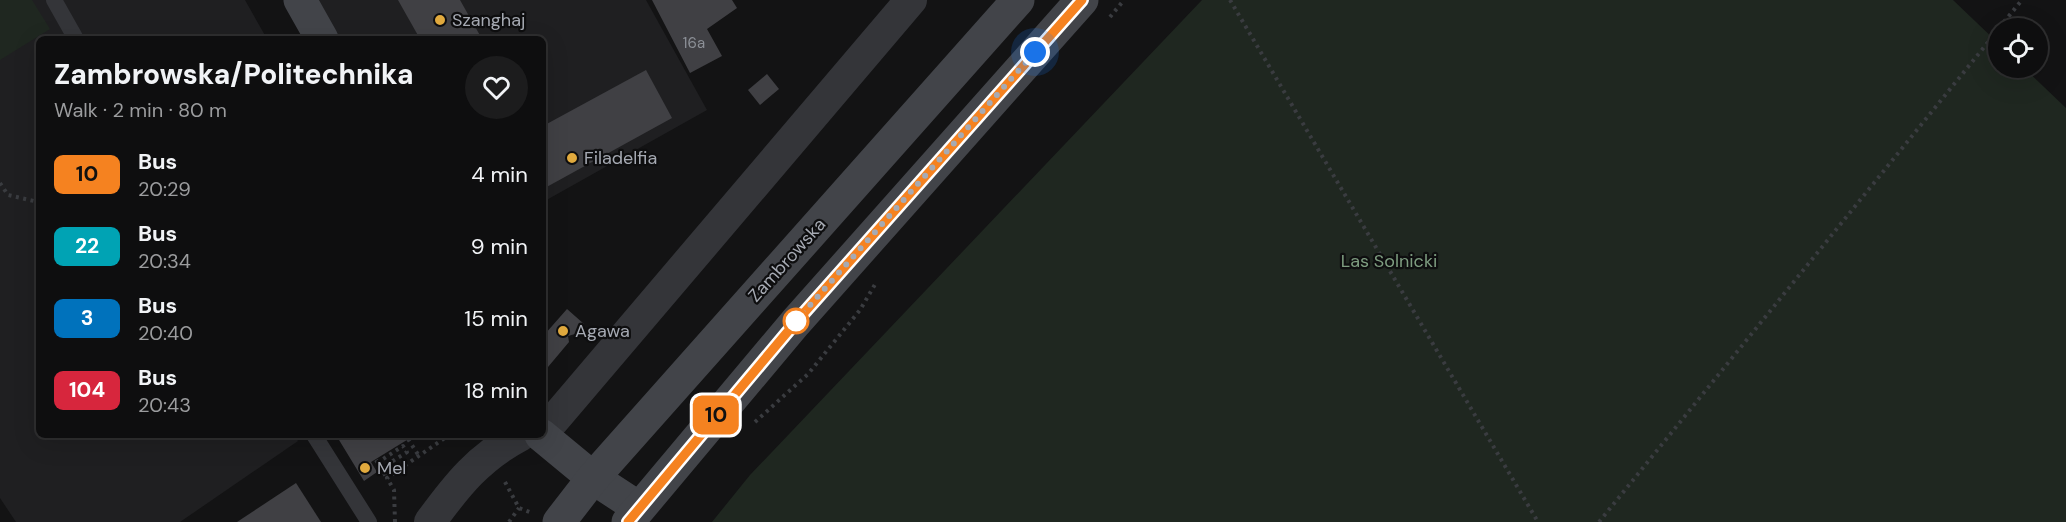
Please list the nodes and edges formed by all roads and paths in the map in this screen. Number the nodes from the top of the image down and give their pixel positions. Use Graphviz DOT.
graph roads {
  1 [pos="54,0"];
  2 [pos="300,0"];
  3 [pos="911,0"];
  4 [pos="1018,0"];
  5 [pos="1124,0"];
  6 [pos="1230,0"];
  7 [pos="2022,0"];
  8 [pos="1094,10"];
  9 [pos="2008,18"];
  10 [pos="74,36"];
  11 [pos="320,36"];
  12 [pos="1988,43"];
  13 [pos="0,183"];
  14 [pos="36,199"];
  15 [pos="882,273"];
  16 [pos="546,424"];
  17 [pos="752,426"];
  18 [pos="316,438"];
  19 [pos="445,438"];
  20 [pos="516,438"];
  21 [pos="545,438"];
  22 [pos="408,439"];
  23 [pos="419,456"];
  24 [pos="394,473"];
  25 [pos="503,476"];
  26 [pos="593,477"];
  27 [pos="387,478"];
  28 [pos="633,515"];
  29 [pos="369,522"];
  30 [pos="395,522"];
  31 [pos="430,522"];
  32 [pos="509,522"];
  33 [pos="559,522"];
  34 [pos="1538,522"];
  35 [pos="1599,522"];
  1 -- 10 [label="lane"];
  2 -- 11 [label="main road"];
  3 -- 16 [label="street"];
  4 -- 26 [label="main road, Zambrowska"];
  5 -- 8 [label="path"];
  6 -- 34 [label="path"];
  7 -- 9 [label="path"];
  8 -- 28 [label="main road"];
  12 -- 35 [label="path"];
  13 -- 14 [label="path"];
  15 -- 17 [label="path"];
  18 -- 29 [label="lane"];
  19 -- 23 [label="path"];
  20 -- 31 [label="street"];
  21 -- 26 [label="main road"];
  22 -- 23 [label="path"];
  23 -- 24 [label="path"];
  24 -- 27 [label="path"];
  24 -- 27 [label="path"];
  25 -- 32 [label="path"];
  26 -- 28 [label="main road"];
  26 -- 33 [label="main road, Zambrowska"];
  27 -- 30 [label="path"];
}
